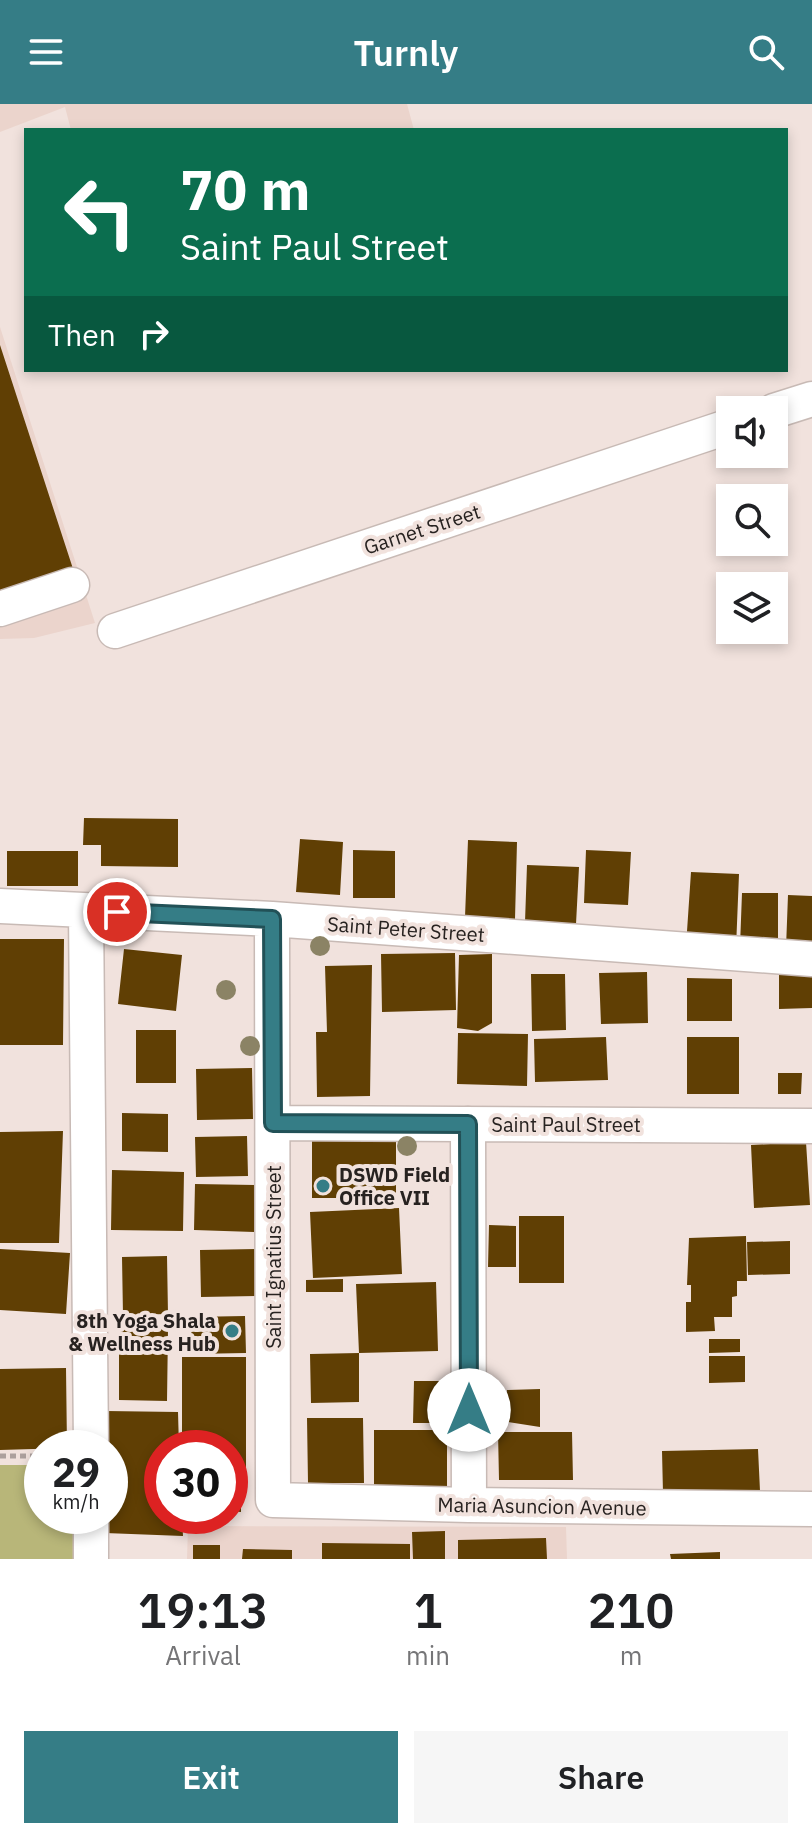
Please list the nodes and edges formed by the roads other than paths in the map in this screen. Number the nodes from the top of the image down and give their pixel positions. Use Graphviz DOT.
graph roads {
  1 [pos="812,399"];
  2 [pos="788,407"];
  3 [pos="716,431"];
  4 [pos="72,585"];
  5 [pos="0,609"];
  6 [pos="115,631"];
  7 [pos="0,906"];
  8 [pos="86,911"];
  9 [pos="272,919"];
  10 [pos="812,959"];
  11 [pos="273,1123"];
  12 [pos="468,1124"];
  13 [pos="812,1126"];
  14 [pos="91,1430"];
  15 [pos="273,1500"];
  16 [pos="469,1505"];
  17 [pos="812,1509"];
  18 [pos="91,1534"];
  19 [pos="91,1559"];
  1 -- 2 [label="street"];
  3 -- 6 [label="street, Garnet Street"];
  4 -- 5 [label="street"];
  7 -- 8 [label="street, Saint Peter Street"];
  8 -- 9 [label="street, Saint Peter Street"];
  8 -- 14 [label="street"];
  9 -- 10 [label="street, Saint Peter Street"];
  9 -- 11 [label="street, Saint Ignatius Street"];
  11 -- 12 [label="street, Saint Paul Street"];
  11 -- 15 [label="street, Saint Ignatius Street"];
  12 -- 13 [label="street, Saint Paul Street"];
  12 -- 16 [label="street"];
  15 -- 16 [label="street, Maria Asuncion Avenue"];
  16 -- 17 [label="street, Maria Asuncion Avenue"];
  18 -- 19 [label="street"];
}
